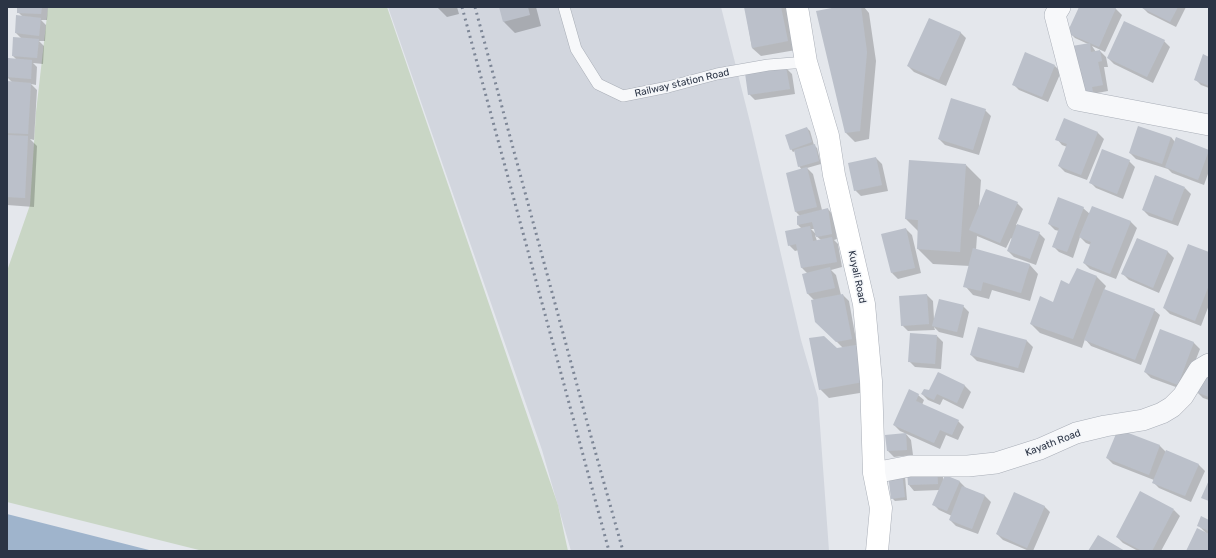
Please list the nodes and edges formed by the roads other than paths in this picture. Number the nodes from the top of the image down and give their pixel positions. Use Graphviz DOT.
graph roads {
  1 [pos="564,7"];
  2 [pos="797,7"];
  3 [pos="1060,7"];
  4 [pos="806,62"];
  5 [pos="1209,125"];
  6 [pos="1209,364"];
  7 [pos="874,473"];
  8 [pos="876,551"];
  1 -- 4 [label="lane, Railway station Road"];
  2 -- 4 [label="main road, Kuyali Road"];
  3 -- 5 [label="street"];
  4 -- 7 [label="main road, Kuyali Road"];
  6 -- 7 [label="street, Kayath Road"];
  7 -- 8 [label="main road, Kuyali Road"];
}
